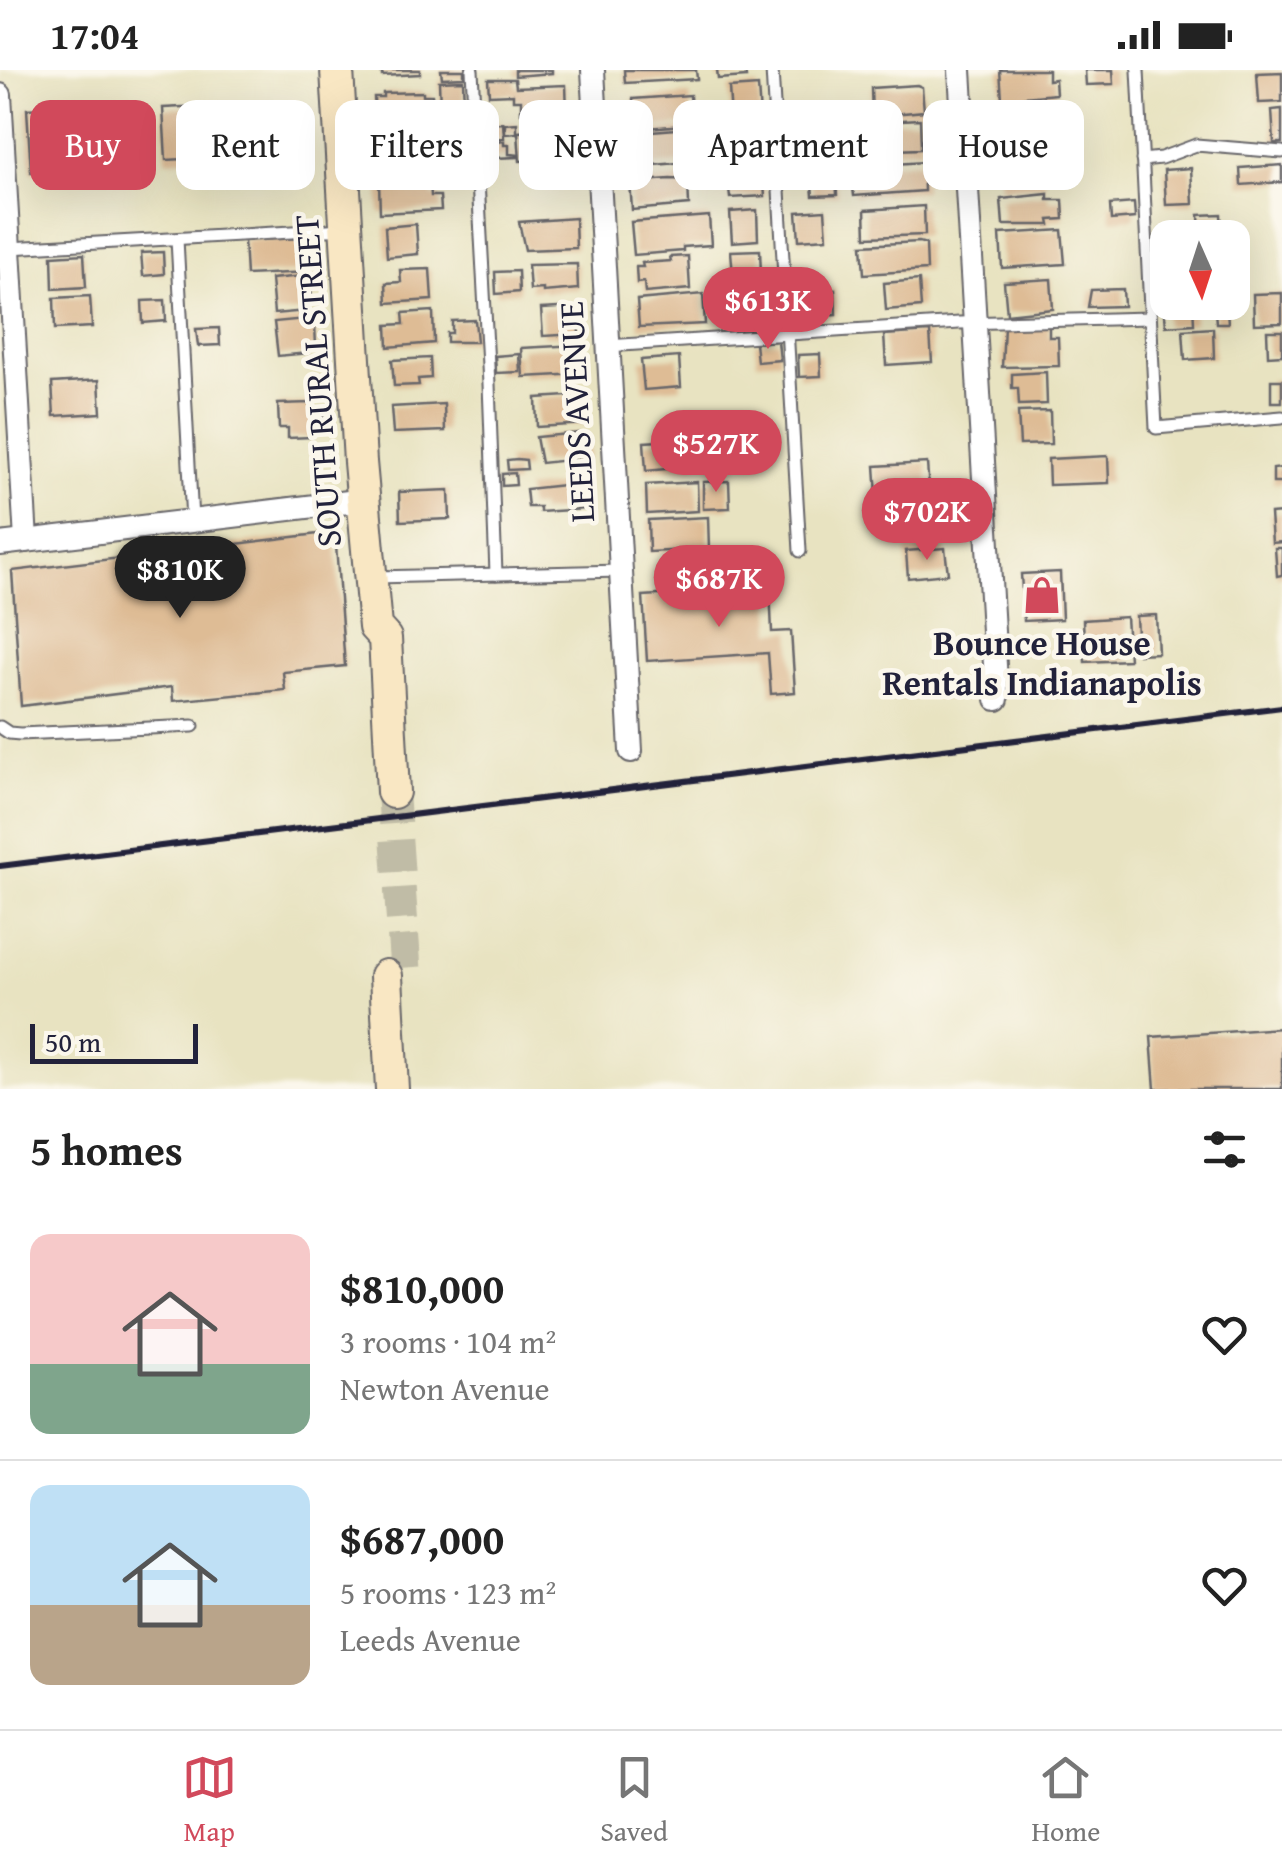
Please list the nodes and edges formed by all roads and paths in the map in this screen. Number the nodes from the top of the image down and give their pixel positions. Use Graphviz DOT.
graph roads {
  1 [pos="337,70"];
  2 [pos="472,70"];
  3 [pos="593,70"];
  4 [pos="772,70"];
  5 [pos="960,70"];
  6 [pos="1138,70"];
  7 [pos="0,96"];
  8 [pos="1282,152"];
  9 [pos="1142,160"];
  10 [pos="347,228"];
  11 [pos="177,239"];
  12 [pos="4,248"];
  13 [pos="1150,318"];
  14 [pos="1150,320"];
  15 [pos="974,322"];
  16 [pos="786,333"];
  17 [pos="607,346"];
  18 [pos="1282,418"];
  19 [pos="365,500"];
  20 [pos="192,521"];
  21 [pos="26,541"];
  22 [pos="0,544"];
  23 [pos="800,551"];
  24 [pos="620,571"];
  25 [pos="496,574"];
  26 [pos="371,577"];
  27 [pos="997,699"];
  28 [pos="193,726"];
  29 [pos="0,727"];
  30 [pos="631,750"];
  31 [pos="386,792"];
  32 [pos="392,1089"];
  33 [pos="411,1089"];
  1 -- 10 [label="main road, SOUTH RURAL STREET"];
  2 -- 25 [label="lane"];
  3 -- 17 [label="street, LEEDS AVENUE"];
  4 -- 16 [label="lane"];
  5 -- 15 [label="street"];
  6 -- 9 [label="lane"];
  7 -- 12 [label="street"];
  8 -- 9 [label="lane"];
  9 -- 13 [label="lane"];
  10 -- 11 [label="lane"];
  10 -- 19 [label="main road, SOUTH RURAL STREET"];
  11 -- 12 [label="lane"];
  11 -- 20 [label="lane"];
  12 -- 21 [label="street"];
  13 -- 15 [label="lane"];
  14 -- 18 [label="lane"];
  15 -- 16 [label="lane"];
  15 -- 27 [label="street"];
  16 -- 17 [label="lane"];
  16 -- 23 [label="lane"];
  17 -- 24 [label="street, LEEDS AVENUE"];
  19 -- 20 [label="street"];
  19 -- 26 [label="main road, SOUTH RURAL STREET"];
  20 -- 21 [label="street"];
  21 -- 22 [label="street"];
  24 -- 25 [label="lane"];
  24 -- 30 [label="street, LEEDS AVENUE"];
  25 -- 26 [label="lane"];
  26 -- 31 [label="main road, SOUTH RURAL STREET"];
  28 -- 29 [label="lane"];
  32 -- 33 [label="main road"];
}
